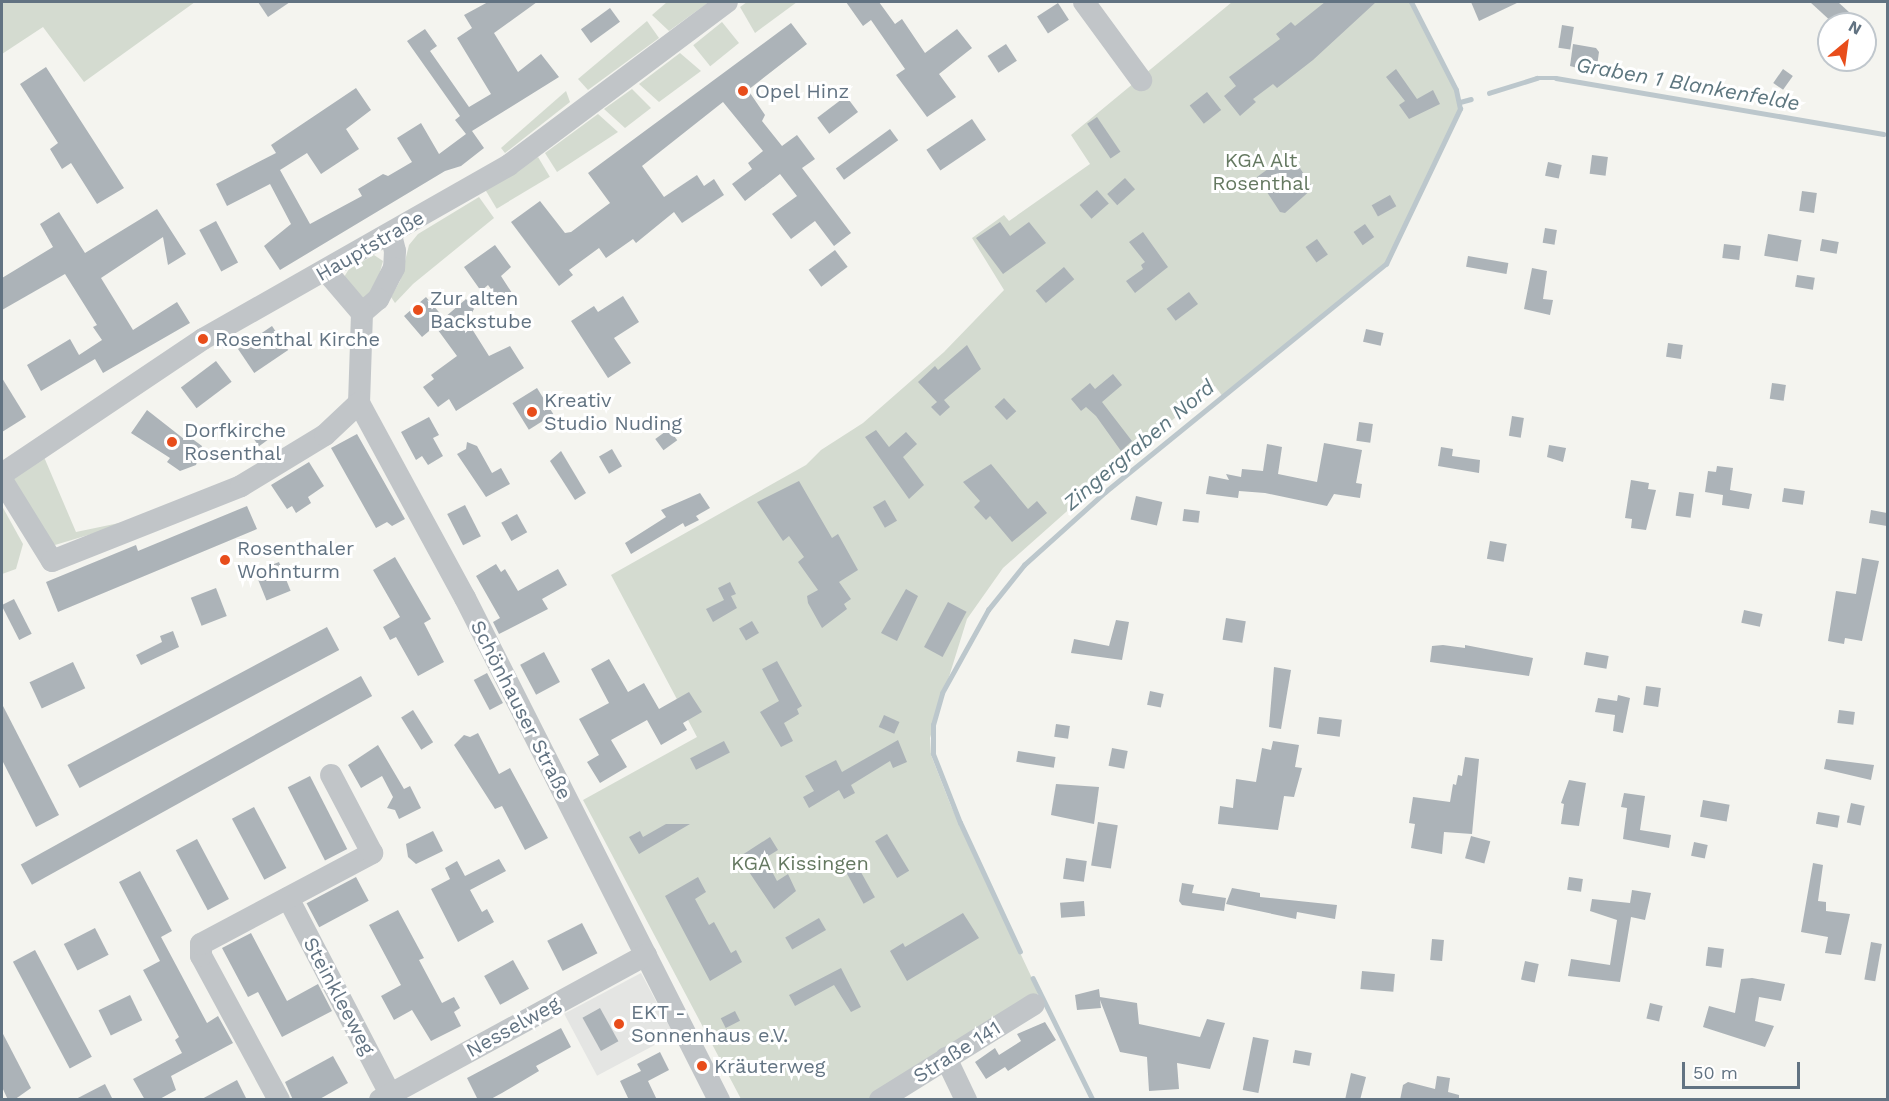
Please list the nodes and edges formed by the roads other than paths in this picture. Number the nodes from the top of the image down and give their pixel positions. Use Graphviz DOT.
graph roads {
  1 [pos="727,2"];
  2 [pos="1084,2"];
  3 [pos="1142,80"];
  4 [pos="390,235"];
  5 [pos="327,272"];
  6 [pos="361,318"];
  7 [pos="359,403"];
  8 [pos="2,474"];
  9 [pos="2,480"];
  10 [pos="331,775"];
  11 [pos="288,898"];
  12 [pos="645,954"];
  13 [pos="1034,1004"];
  14 [pos="946,1059"];
  15 [pos="385,1097"];
  16 [pos="279,1100"];
  17 [pos="719,1100"];
  18 [pos="880,1100"];
  19 [pos="966,1100"];
  1 -- 4 [label="street, Hauptstraße"];
  2 -- 3 [label="street"];
  4 -- 5 [label="street, Hauptstraße"];
  4 -- 6 [label="street"];
  5 -- 6 [label="street"];
  5 -- 8 [label="street, Hauptstraße"];
  6 -- 7 [label="street, Schönhauser Straße"];
  7 -- 9 [label="street"];
  7 -- 12 [label="street, Schönhauser Straße"];
  10 -- 11 [label="street"];
  11 -- 15 [label="street, Steinkleeweg"];
  11 -- 16 [label="street"];
  12 -- 15 [label="street, Nesselweg"];
  12 -- 17 [label="street, Schönhauser Straße"];
  13 -- 14 [label="street, Straße 141"];
  14 -- 18 [label="street, Straße 141"];
  14 -- 19 [label="street"];
}
